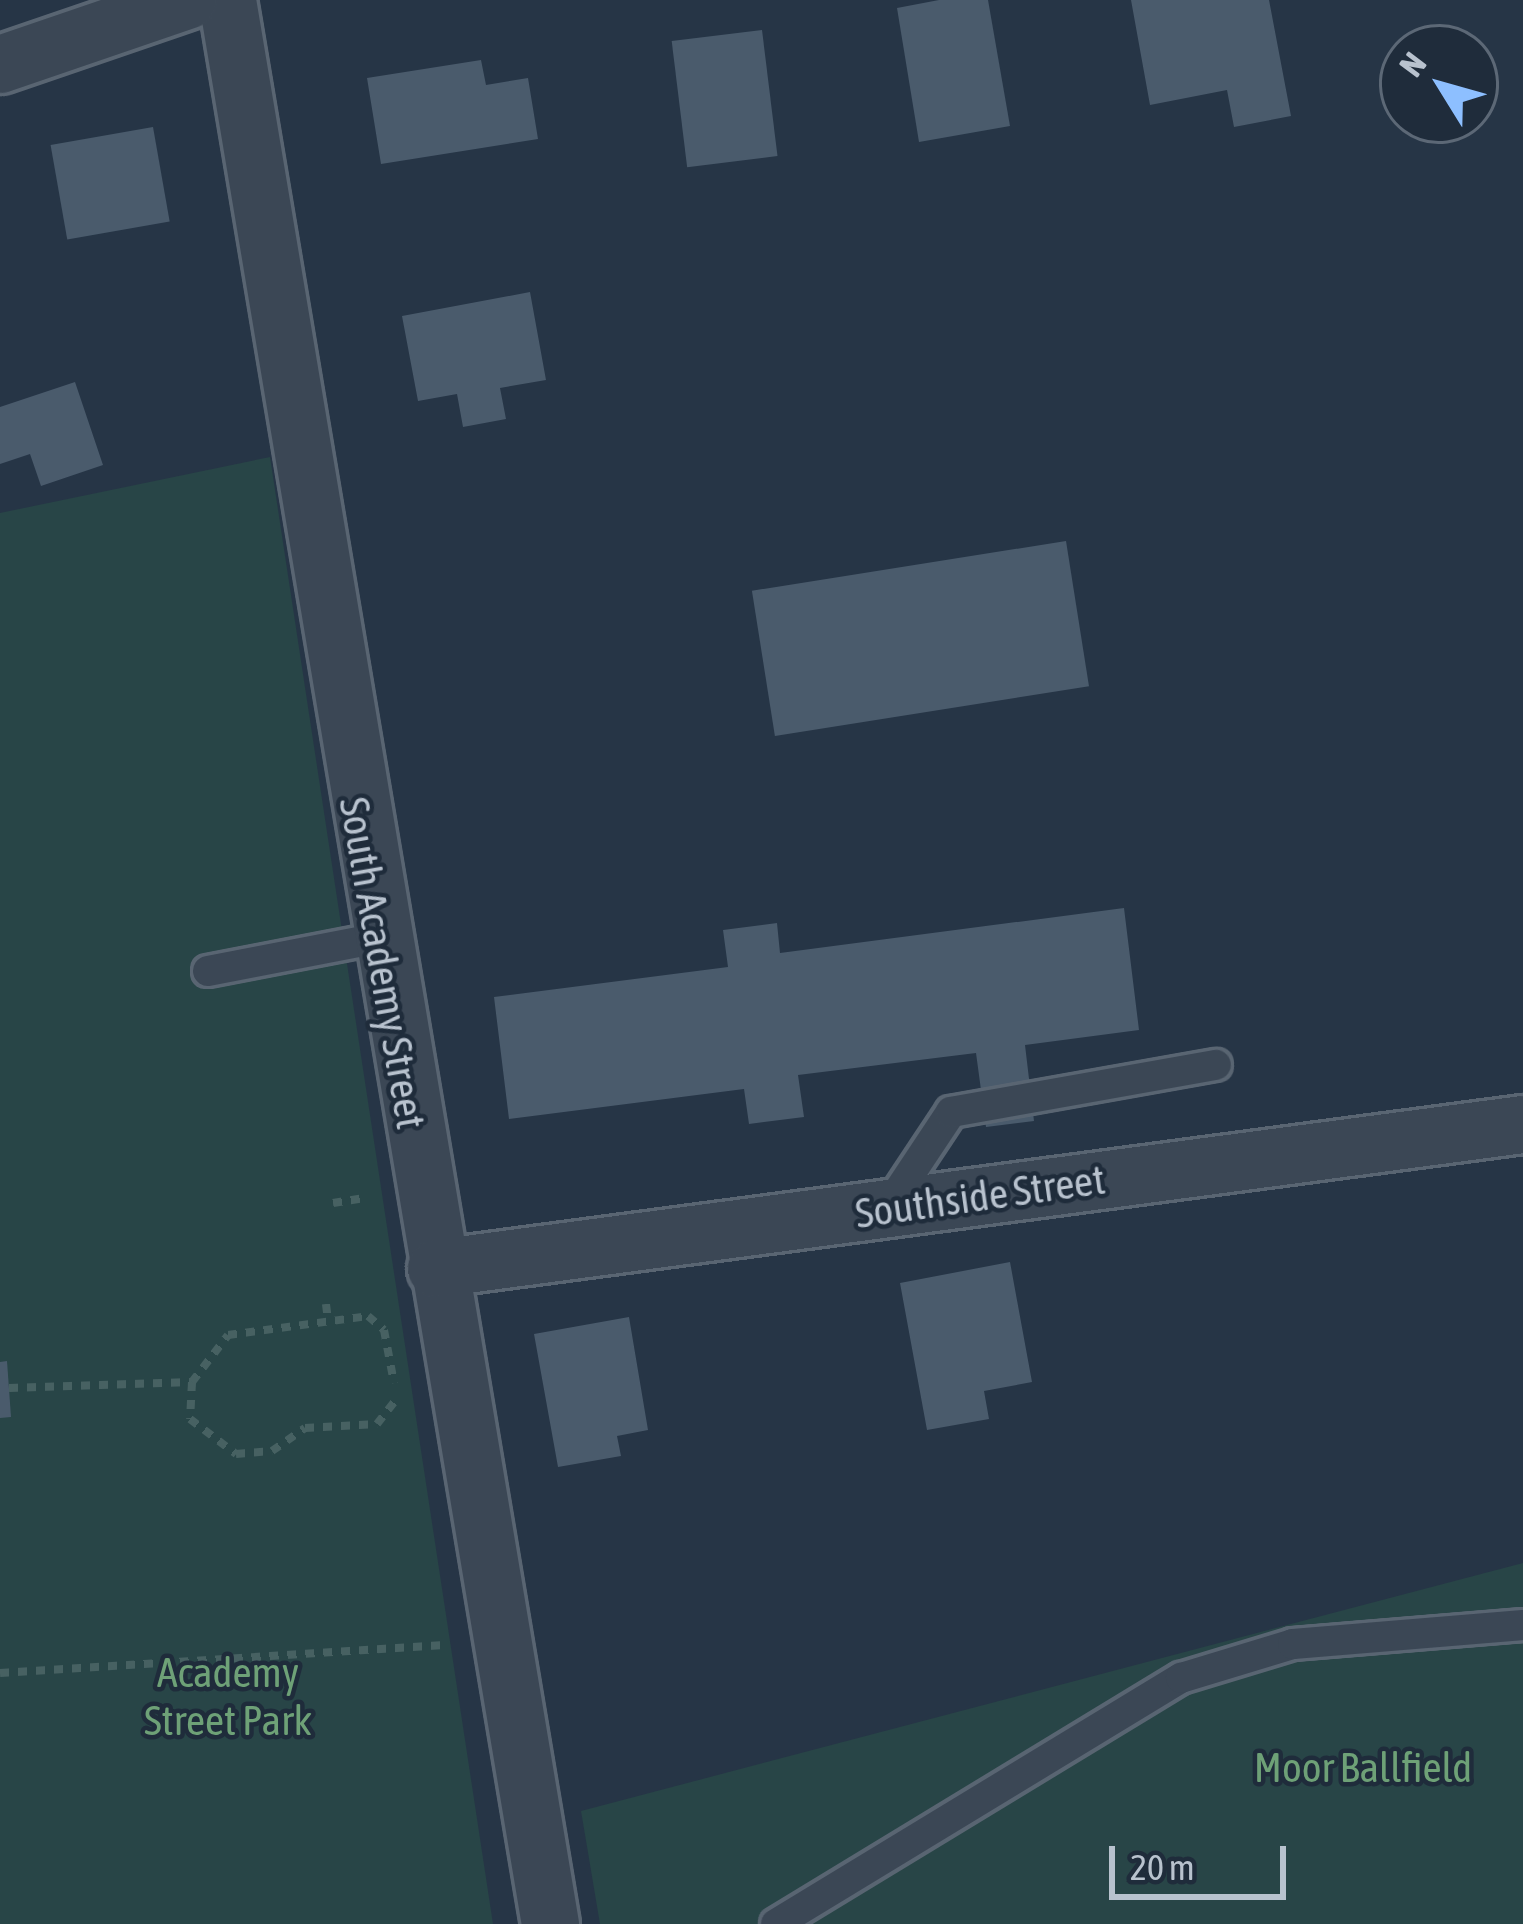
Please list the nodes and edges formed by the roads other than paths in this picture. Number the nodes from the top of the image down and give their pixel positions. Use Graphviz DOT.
graph roads {
  1 [pos="187,0"];
  2 [pos="227,0"];
  3 [pos="0,64"];
  4 [pos="379,938"];
  5 [pos="208,971"];
  6 [pos="1216,1065"];
  7 [pos="1523,1124"];
  8 [pos="887,1208"];
  9 [pos="436,1268"];
  10 [pos="1523,1624"];
  11 [pos="550,1924"];
  12 [pos="776,1924"];
  1 -- 3 [label="street"];
  2 -- 4 [label="street, South Academy Street"];
  4 -- 5 [label="lane"];
  4 -- 9 [label="street, South Academy Street"];
  6 -- 8 [label="lane"];
  7 -- 8 [label="street, Southside Street"];
  8 -- 9 [label="street, Southside Street"];
  9 -- 11 [label="street, South Academy Street"];
  10 -- 12 [label="lane"];
}
